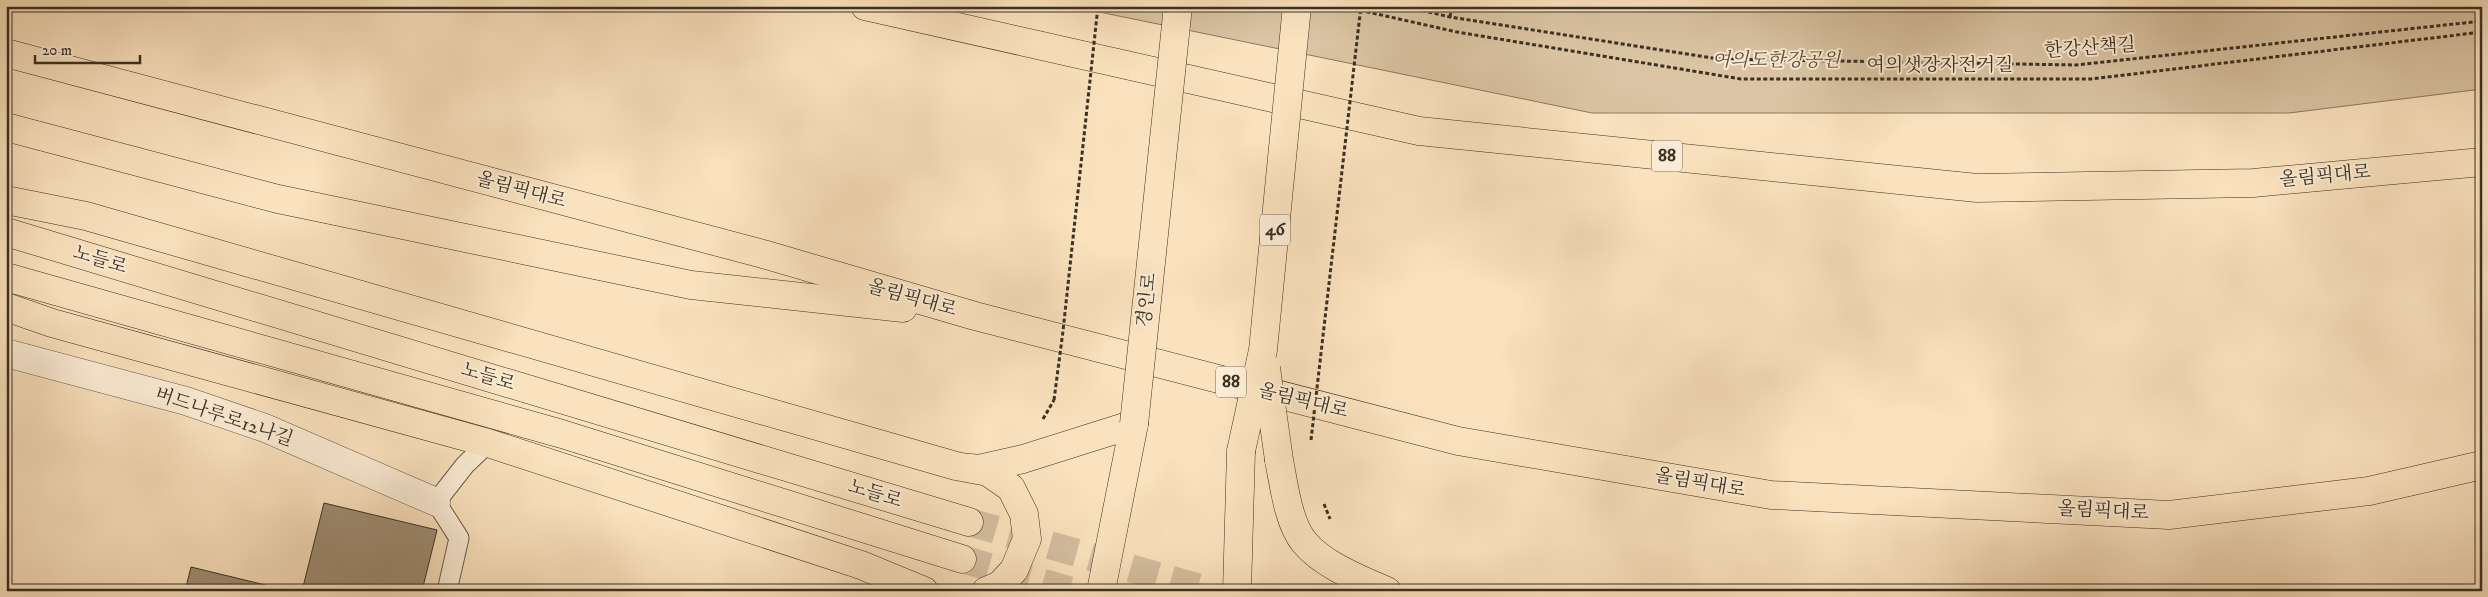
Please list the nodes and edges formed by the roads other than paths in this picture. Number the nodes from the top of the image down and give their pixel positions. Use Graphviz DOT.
graph roads {
  1 [pos="865,6"];
  2 [pos="1178,6"];
  3 [pos="1297,6"];
  4 [pos="6,53"];
  5 [pos="6,127"];
  6 [pos="2482,162"];
  7 [pos="6,200"];
  8 [pos="6,232"];
  9 [pos="6,277"];
  10 [pos="6,306"];
  11 [pos="975,316"];
  12 [pos="1264,350"];
  13 [pos="6,353"];
  14 [pos="1134,424"];
  15 [pos="488,444"];
  16 [pos="2482,464"];
  17 [pos="956,466"];
  18 [pos="436,502"];
  19 [pos="969,522"];
  20 [pos="962,558"];
  21 [pos="447,591"];
  22 [pos="924,591"];
  23 [pos="986,591"];
  24 [pos="1101,591"];
  25 [pos="1237,591"];
  26 [pos="1387,591"];
  1 -- 6 [label="main road, 올림픽대로 / 88"];
  2 -- 14 [label="main road, 경인로, bridge"];
  3 -- 12 [label="main road, 46, bridge"];
  4 -- 11 [label="main road, 올림픽대로 / 88"];
  5 -- 11 [label="main road"];
  7 -- 17 [label="main road"];
  8 -- 19 [label="main road, 노들로"];
  9 -- 20 [label="main road, 노들로"];
  10 -- 15 [label="main road"];
  11 -- 16 [label="main road, 올림픽대로 / 88"];
  12 -- 25 [label="main road, 46, bridge"];
  12 -- 26 [label="main road, bridge"];
  13 -- 18 [label="street, 버드나루로12나길"];
  14 -- 17 [label="main road"];
  14 -- 24 [label="main road, 경인로"];
  15 -- 18 [label="lane"];
  15 -- 22 [label="main road"];
  17 -- 23 [label="main road"];
  18 -- 21 [label="lane"];
}
